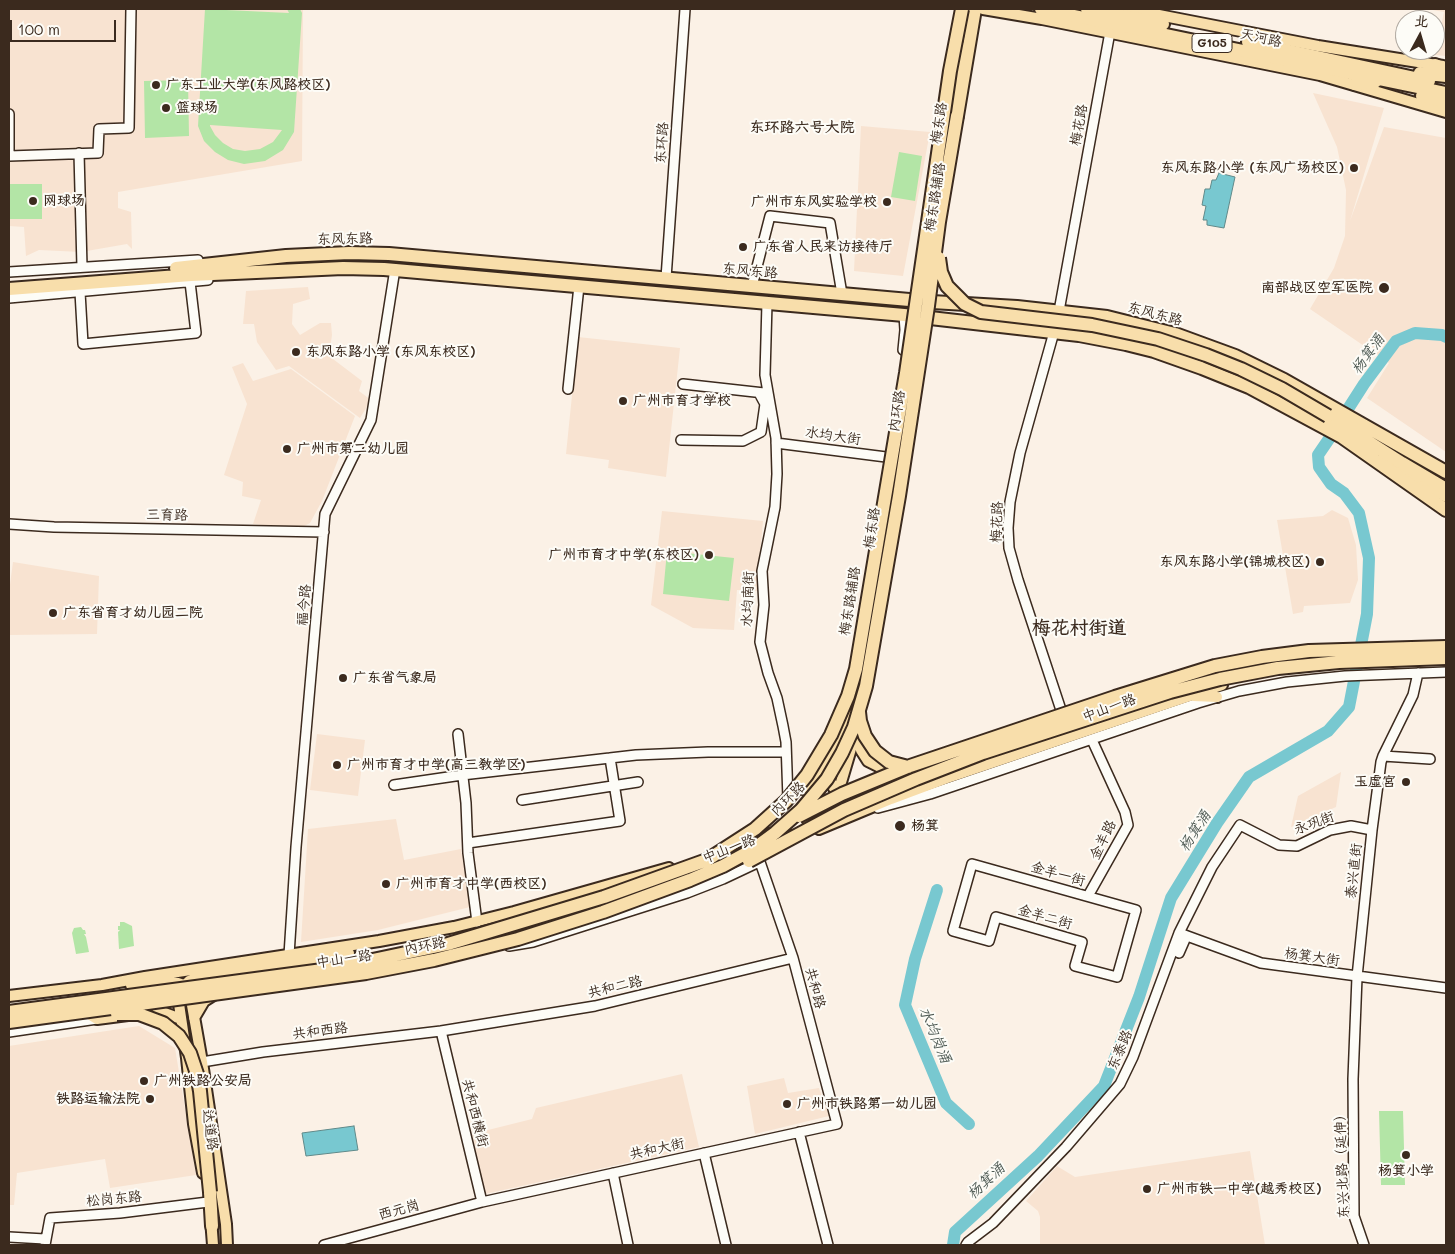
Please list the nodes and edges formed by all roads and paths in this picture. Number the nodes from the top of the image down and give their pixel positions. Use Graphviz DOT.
graph roads {
  1 [pos="131,9"];
  2 [pos="685,9"];
  3 [pos="956,9"];
  4 [pos="962,9"];
  5 [pos="967,9"];
  6 [pos="973,9"];
  7 [pos="982,9"];
  8 [pos="1041,9"];
  9 [pos="1087,9"];
  10 [pos="1123,9"];
  11 [pos="1128,9"];
  12 [pos="1138,19"];
  13 [pos="1110,32"];
  14 [pos="1251,33"];
  15 [pos="1275,48"];
  16 [pos="1442,67"];
  17 [pos="1385,76"];
  18 [pos="1446,76"];
  19 [pos="943,83"];
  20 [pos="1355,84"];
  21 [pos="1446,85"];
  22 [pos="1446,93"];
  23 [pos="1446,102"];
  24 [pos="1446,112"];
  25 [pos="9,114"];
  26 [pos="957,116"];
  27 [pos="79,154"];
  28 [pos="9,156"];
  29 [pos="260,258"];
  30 [pos="82,267"];
  31 [pos="395,269"];
  32 [pos="9,272"];
  33 [pos="261,273"];
  34 [pos="666,278"];
  35 [pos="9,282"];
  36 [pos="190,282"];
  37 [pos="26,284"];
  38 [pos="579,286"];
  39 [pos="752,286"];
  40 [pos="9,289"];
  41 [pos="80,292"];
  42 [pos="842,294"];
  43 [pos="9,298"];
  44 [pos="925,301"];
  45 [pos="767,303"];
  46 [pos="1059,311"];
  47 [pos="904,315"];
  48 [pos="927,318"];
  49 [pos="1054,332"];
  50 [pos="906,373"];
  51 [pos="682,384"];
  52 [pos="568,389"];
  53 [pos="764,393"];
  54 [pos="1342,414"];
  55 [pos="1342,437"];
  56 [pos="681,440"];
  57 [pos="776,443"];
  58 [pos="886,457"];
  59 [pos="1446,472"];
  60 [pos="1446,488"];
  61 [pos="1446,497"];
  62 [pos="1446,510"];
  63 [pos="9,524"];
  64 [pos="324,532"];
  65 [pos="879,541"];
  66 [pos="869,596"];
  67 [pos="1446,642"];
  68 [pos="1446,647"];
  69 [pos="1446,656"];
  70 [pos="1446,663"];
  71 [pos="1204,664"];
  72 [pos="1357,666"];
  73 [pos="1446,672"];
  74 [pos="1418,673"];
  75 [pos="1189,680"];
  76 [pos="1186,696"];
  77 [pos="1217,697"];
  78 [pos="1062,710"];
  79 [pos="1092,712"];
  80 [pos="1078,717"];
  81 [pos="1105,724"];
  82 [pos="1055,725"];
  83 [pos="856,731"];
  84 [pos="458,734"];
  85 [pos="1092,740"];
  86 [pos="840,742"];
  87 [pos="1032,749"];
  88 [pos="786,752"];
  89 [pos="984,753"];
  90 [pos="1383,756"];
  91 [pos="610,758"];
  92 [pos="1430,759"];
  93 [pos="873,764"];
  94 [pos="918,772"];
  95 [pos="462,775"];
  96 [pos="638,782"];
  97 [pos="394,785"];
  98 [pos="614,786"];
  99 [pos="840,798"];
  100 [pos="522,800"];
  101 [pos="788,804"];
  102 [pos="863,811"];
  103 [pos="806,819"];
  104 [pos="1240,825"];
  105 [pos="785,827"];
  106 [pos="1372,830"];
  107 [pos="468,843"];
  108 [pos="746,843"];
  109 [pos="778,845"];
  110 [pos="707,860"];
  111 [pos="734,862"];
  112 [pos="760,862"];
  113 [pos="1088,896"];
  114 [pos="637,898"];
  115 [pos="671,898"];
  116 [pos="603,912"];
  117 [pos="477,922"];
  118 [pos="454,927"];
  119 [pos="953,931"];
  120 [pos="1182,935"];
  121 [pos="483,944"];
  122 [pos="1179,953"];
  123 [pos="289,955"];
  124 [pos="793,958"];
  125 [pos="1117,977"];
  126 [pos="1357,977"];
  127 [pos="197,978"];
  128 [pos="184,984"];
  129 [pos="102,985"];
  130 [pos="1446,988"];
  131 [pos="224,989"];
  132 [pos="195,993"];
  133 [pos="178,995"];
  134 [pos="9,996"];
  135 [pos="105,1005"];
  136 [pos="79,1008"];
  137 [pos="9,1012"];
  138 [pos="44,1014"];
  139 [pos="30,1019"];
  140 [pos="97,1019"];
  141 [pos="181,1019"];
  142 [pos="194,1019"];
  143 [pos="9,1020"];
  144 [pos="46,1026"];
  145 [pos="441,1031"];
  146 [pos="9,1032"];
  147 [pos="202,1062"];
  148 [pos="1353,1079"];
  149 [pos="837,1124"];
  150 [pos="799,1132"];
  151 [pos="704,1153"];
  152 [pos="613,1173"];
  153 [pos="209,1197"];
  154 [pos="482,1202"];
  155 [pos="212,1226"];
  156 [pos="9,1237"];
  157 [pos="45,1242"];
  158 [pos="213,1245"];
  159 [pos="227,1245"];
  160 [pos="324,1245"];
  161 [pos="628,1245"];
  162 [pos="726,1245"];
  163 [pos="828,1245"];
  164 [pos="966,1245"];
  165 [pos="1364,1245"];
  1 -- 27 [label="street"];
  2 -- 34 [label="street, 东环路"];
  3 -- 19 [label="street"];
  4 -- 50 [label="highway, 内环路, bridge"];
  5 -- 44 [label="main road, 梅东路"];
  6 -- 26 [label="highway, 内环路"];
  6 -- 44 [label="main road, 梅东路"];
  7 -- 13 [label="main road"];
  7 -- 44 [label="street, 梅东路辅路"];
  8 -- 17 [label="highway, 天河路 / G105"];
  9 -- 12 [label="highway, 天河路 / G105"];
  10 -- 12 [label="highway"];
  11 -- 14 [label="main road"];
  12 -- 15 [label="highway, 天河路 / G105"];
  13 -- 20 [label="main road"];
  13 -- 46 [label="street, 梅花路"];
  14 -- 15 [label="highway"];
  14 -- 16 [label="main road"];
  15 -- 17 [label="highway, 天河路 / G105"];
  17 -- 18 [label="highway, G105"];
  17 -- 20 [label="highway"];
  17 -- 21 [label="highway, 天河路"];
  17 -- 22 [label="highway, 天河路"];
  17 -- 23 [label="highway, G105"];
  19 -- 50 [label="highway, bridge"];
  20 -- 24 [label="main road"];
  25 -- 28 [label="street"];
  26 -- 60 [label="highway, bridge"];
  26 -- 116 [label="highway, 内环路, bridge"];
  27 -- 28 [label="street"];
  27 -- 30 [label="street"];
  29 -- 30 [label="street"];
  29 -- 34 [label="highway, 东风东路"];
  29 -- 37 [label="highway, 东风东路"];
  30 -- 32 [label="street"];
  31 -- 33 [label="highway, 东风东路"];
  31 -- 38 [label="highway, 东风东路"];
  31 -- 64 [label="street, 福今路"];
  33 -- 36 [label="street"];
  33 -- 37 [label="highway, 东风东路"];
  34 -- 39 [label="highway, 东风东路"];
  35 -- 37 [label="highway, 东风东路"];
  36 -- 41 [label="street"];
  36 -- 41 [label="street"];
  37 -- 40 [label="highway, 东风东路"];
  38 -- 45 [label="highway, 东风东路"];
  38 -- 52 [label="street"];
  39 -- 42 [label="highway, 东风东路"];
  39 -- 42 [label="street"];
  41 -- 43 [label="street"];
  42 -- 44 [label="highway, 东风东路"];
  44 -- 46 [label="highway, 东风东路"];
  45 -- 47 [label="highway, 东风东路"];
  45 -- 53 [label="street"];
  46 -- 54 [label="highway, 东风东路"];
  47 -- 48 [label="highway, 东风东路"];
  47 -- 58 [label="street"];
  47 -- 65 [label="main road, 梅东路"];
  48 -- 49 [label="highway, 东风东路"];
  48 -- 83 [label="main road, 梅东路"];
  49 -- 55 [label="highway, 东风东路"];
  49 -- 78 [label="street, 梅花路"];
  50 -- 66 [label="highway, 内环路, bridge"];
  51 -- 53 [label="street"];
  53 -- 56 [label="street"];
  53 -- 57 [label="street, 水均南街"];
  54 -- 59 [label="highway"];
  54 -- 60 [label="main road, 东风东路"];
  55 -- 61 [label="main road, 东风东路"];
  55 -- 62 [label="highway"];
  57 -- 58 [label="street, 水均大街"];
  57 -- 88 [label="street, 水均南街"];
  58 -- 65 [label="street"];
  63 -- 64 [label="street, 三育路"];
  64 -- 123 [label="street, 福今路"];
  65 -- 86 [label="main road, 梅东路"];
  66 -- 89 [label="highway, bridge"];
  66 -- 110 [label="highway, 内环路, bridge"];
  67 -- 71 [label="street"];
  68 -- 110 [label="highway, bridge"];
  69 -- 72 [label="main road, 中山一路"];
  69 -- 89 [label="highway, bridge"];
  70 -- 72 [label="main road, 中山一路"];
  71 -- 75 [label="main road"];
  71 -- 78 [label="street"];
  72 -- 74 [label="street"];
  72 -- 75 [label="main road, 中山一路"];
  72 -- 76 [label="main road, 中山一路"];
  72 -- 77 [label="street"];
  73 -- 74 [label="street"];
  74 -- 90 [label="street, 泰兴直街"];
  75 -- 79 [label="main road, 中山一路"];
  76 -- 77 [label="main road"];
  76 -- 81 [label="main road, 中山一路"];
  77 -- 85 [label="street"];
  78 -- 79 [label="main road"];
  78 -- 80 [label="street"];
  78 -- 82 [label="street"];
  78 -- 93 [label="street"];
  79 -- 80 [label="main road, 中山一路"];
  80 -- 81 [label="street"];
  80 -- 82 [label="main road, 中山一路"];
  81 -- 87 [label="main road, 中山一路"];
  82 -- 87 [label="street"];
  82 -- 94 [label="main road, 中山一路"];
  83 -- 93 [label="main road"];
  83 -- 99 [label="main road, 梅东路"];
  84 -- 95 [label="street"];
  85 -- 102 [label="street"];
  85 -- 113 [label="street, 金羊路"];
  86 -- 99 [label="main road"];
  86 -- 101 [label="main road"];
  87 -- 102 [label="main road, 中山一路"];
  88 -- 91 [label="street"];
  88 -- 101 [label="street, 水均南街"];
  89 -- 116 [label="highway, bridge"];
  90 -- 92 [label="street"];
  90 -- 106 [label="street, 泰兴直街"];
  91 -- 95 [label="street"];
  91 -- 98 [label="street"];
  93 -- 94 [label="main road"];
  94 -- 99 [label="main road, 中山一路"];
  95 -- 97 [label="street"];
  95 -- 107 [label="street"];
  96 -- 98 [label="street"];
  98 -- 100 [label="street"];
  98 -- 107 [label="street"];
  99 -- 102 [label="main road"];
  99 -- 103 [label="main road, 中山一路"];
  99 -- 111 [label="main road"];
  101 -- 108 [label="main road"];
  102 -- 109 [label="main road, 中山一路"];
  104 -- 106 [label="street, 永巩街"];
  104 -- 120 [label="street, 东泰路"];
  105 -- 108 [label="main road, 中山一路"];
  106 -- 126 [label="street, 泰兴直街"];
  107 -- 117 [label="street"];
  108 -- 117 [label="main road, 中山一路"];
  109 -- 111 [label="main road, 中山一路"];
  109 -- 112 [label="street"];
  110 -- 137 [label="highway, 内环路, bridge"];
  111 -- 114 [label="main road, 中山一路"];
  112 -- 115 [label="street"];
  112 -- 124 [label="street, 共和路"];
  113 -- 119 [label="street, 金羊一街"];
  113 -- 125 [label="street, 金羊一街"];
  114 -- 115 [label="street"];
  114 -- 121 [label="main road, 中山一路"];
  115 -- 121 [label="street"];
  116 -- 139 [label="highway, 内环路, bridge"];
  117 -- 118 [label="main road, 中山一路"];
  118 -- 123 [label="main road, 中山一路"];
  118 -- 127 [label="main road"];
  119 -- 125 [label="street, 金羊二街"];
  120 -- 122 [label="street"];
  120 -- 126 [label="street, 杨箕大街"];
  120 -- 164 [label="street, 东泰路"];
  121 -- 131 [label="main road, 中山一路"];
  123 -- 129 [label="main road, 中山一路"];
  124 -- 145 [label="street, 共和二路"];
  124 -- 149 [label="street, 共和路"];
  126 -- 130 [label="street, 杨箕大街"];
  126 -- 148 [label="street, 泰兴直街"];
  127 -- 128 [label="main road"];
  127 -- 132 [label="main road, 达道路"];
  128 -- 129 [label="main road"];
  128 -- 132 [label="main road"];
  128 -- 133 [label="main road"];
  129 -- 134 [label="main road, 中山一路"];
  129 -- 135 [label="main road"];
  131 -- 132 [label="main road, 中山一路"];
  131 -- 142 [label="main road"];
  132 -- 133 [label="main road, 中山一路"];
  132 -- 142 [label="main road, 达道路"];
  133 -- 135 [label="main road, 中山一路"];
  133 -- 141 [label="main road, 达道路"];
  135 -- 136 [label="main road, 中山一路"];
  136 -- 138 [label="main road, 中山一路"];
  136 -- 140 [label="main road"];
  138 -- 143 [label="main road, 中山一路"];
  138 -- 144 [label="street"];
  139 -- 143 [label="highway, 内环路, bridge"];
  139 -- 153 [label="highway, bridge"];
  140 -- 141 [label="main road"];
  140 -- 144 [label="street"];
  141 -- 153 [label="main road, 达道路"];
  142 -- 147 [label="main road, 达道路"];
  144 -- 146 [label="street"];
  145 -- 147 [label="street, 共和西路"];
  145 -- 154 [label="street, 共和西横街"];
  147 -- 159 [label="main road, 达道路"];
  148 -- 165 [label="street, 东兴北路（延伸）"];
  149 -- 150 [label="street, 共和大街"];
  150 -- 151 [label="street, 共和大街"];
  150 -- 163 [label="street"];
  151 -- 152 [label="street, 共和大街"];
  151 -- 162 [label="street"];
  152 -- 154 [label="street, 共和大街"];
  152 -- 161 [label="street"];
  153 -- 155 [label="highway"];
  153 -- 157 [label="street, 松岗东路"];
  154 -- 160 [label="street, 西元岗"];
  155 -- 158 [label="main road"];
  156 -- 157 [label="street"];
}
